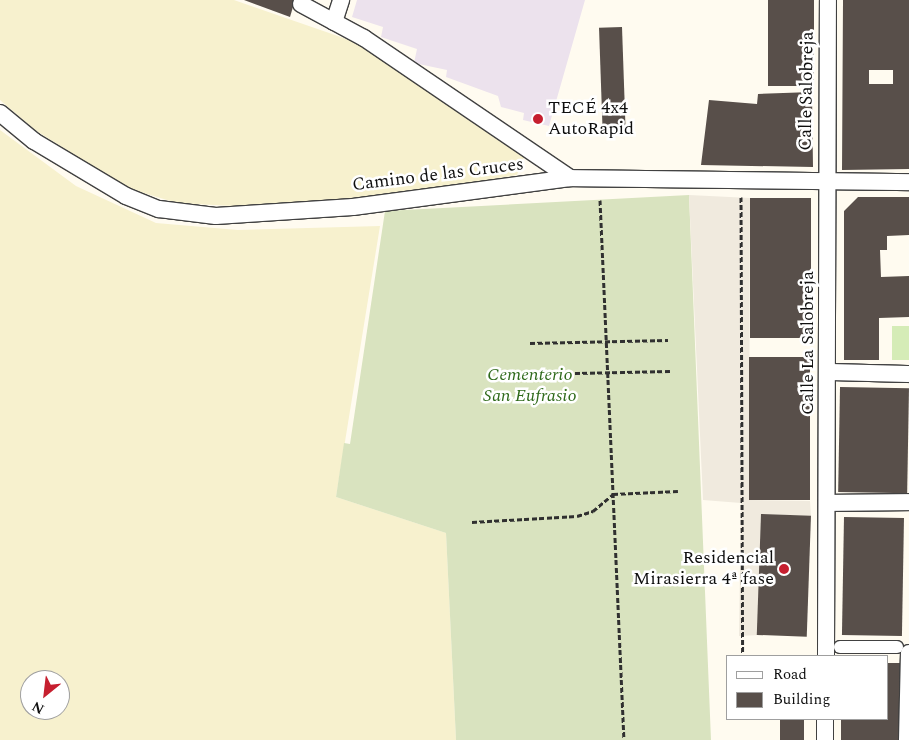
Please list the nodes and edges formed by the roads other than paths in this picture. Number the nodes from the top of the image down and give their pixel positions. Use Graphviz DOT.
graph roads {
  1 [pos="341,0"];
  2 [pos="828,0"];
  3 [pos="302,4"];
  4 [pos="334,22"];
  5 [pos="0,113"];
  6 [pos="570,178"];
  7 [pos="909,182"];
  8 [pos="826,183"];
  9 [pos="829,372"];
  10 [pos="909,374"];
  11 [pos="909,502"];
  12 [pos="829,503"];
  13 [pos="840,647"];
  14 [pos="903,650"];
  15 [pos="826,655"];
  16 [pos="825,720"];
  17 [pos="825,740"];
  18 [pos="907,740"];
  1 -- 4 [label="street"];
  2 -- 8 [label="street, Calle Salobreja"];
  3 -- 4 [label="street"];
  4 -- 6 [label="street"];
  5 -- 6 [label="street, Camino de las Cruces"];
  6 -- 8 [label="street, Camino de las Cruces"];
  7 -- 8 [label="street, Camino de las Cruces"];
  8 -- 9 [label="street, Calle La Salobreja"];
  9 -- 10 [label="street"];
  9 -- 12 [label="street, Calle La Salobreja"];
  11 -- 12 [label="street"];
  12 -- 15 [label="street, Calle La Salobreja"];
  13 -- 14 [label="street"];
  14 -- 18 [label="street"];
  16 -- 17 [label="street"];
}
